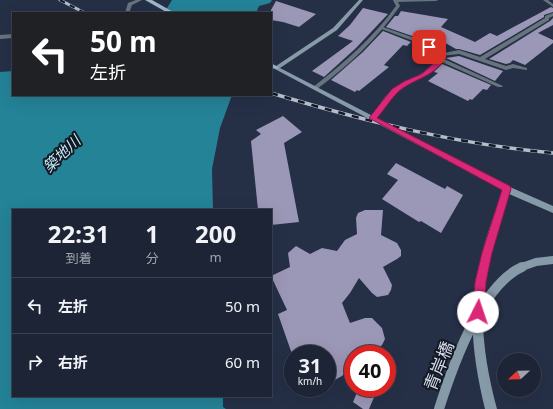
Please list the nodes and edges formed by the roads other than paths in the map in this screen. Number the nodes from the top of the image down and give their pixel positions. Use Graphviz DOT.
graph roads {
  1 [pos="140,0"];
  2 [pos="148,0"];
  3 [pos="361,0"];
  4 [pos="436,0"];
  5 [pos="545,0"];
  6 [pos="396,1"];
  7 [pos="552,5"];
  8 [pos="127,12"];
  9 [pos="170,12"];
  10 [pos="553,14"];
  11 [pos="381,28"];
  12 [pos="12,36"];
  13 [pos="0,37"];
  14 [pos="442,58"];
  15 [pos="480,60"];
  16 [pos="274,67"];
  17 [pos="525,69"];
  18 [pos="500,86"];
  19 [pos="315,88"];
  20 [pos="372,118"];
  21 [pos="507,189"];
  22 [pos="553,210"];
  23 [pos="553,260"];
  24 [pos="439,409"];
  25 [pos="491,409"];
  1 -- 8 [label="street"];
  2 -- 9 [label="main road"];
  3 -- 16 [label="street"];
  4 -- 6 [label="street"];
  5 -- 7 [label="street"];
  6 -- 11 [label="street"];
  10 -- 15 [label="street"];
  11 -- 14 [label="street"];
  11 -- 19 [label="street"];
  12 -- 13 [label="street"];
  14 -- 15 [label="street"];
  14 -- 18 [label="street"];
  14 -- 20 [label="street"];
  15 -- 17 [label="street"];
  16 -- 19 [label="street"];
  19 -- 20 [label="street"];
  20 -- 21 [label="street"];
  21 -- 22 [label="street"];
  21 -- 25 [label="street"];
  23 -- 24 [label="street, 青岸橋, bridge"];
}
